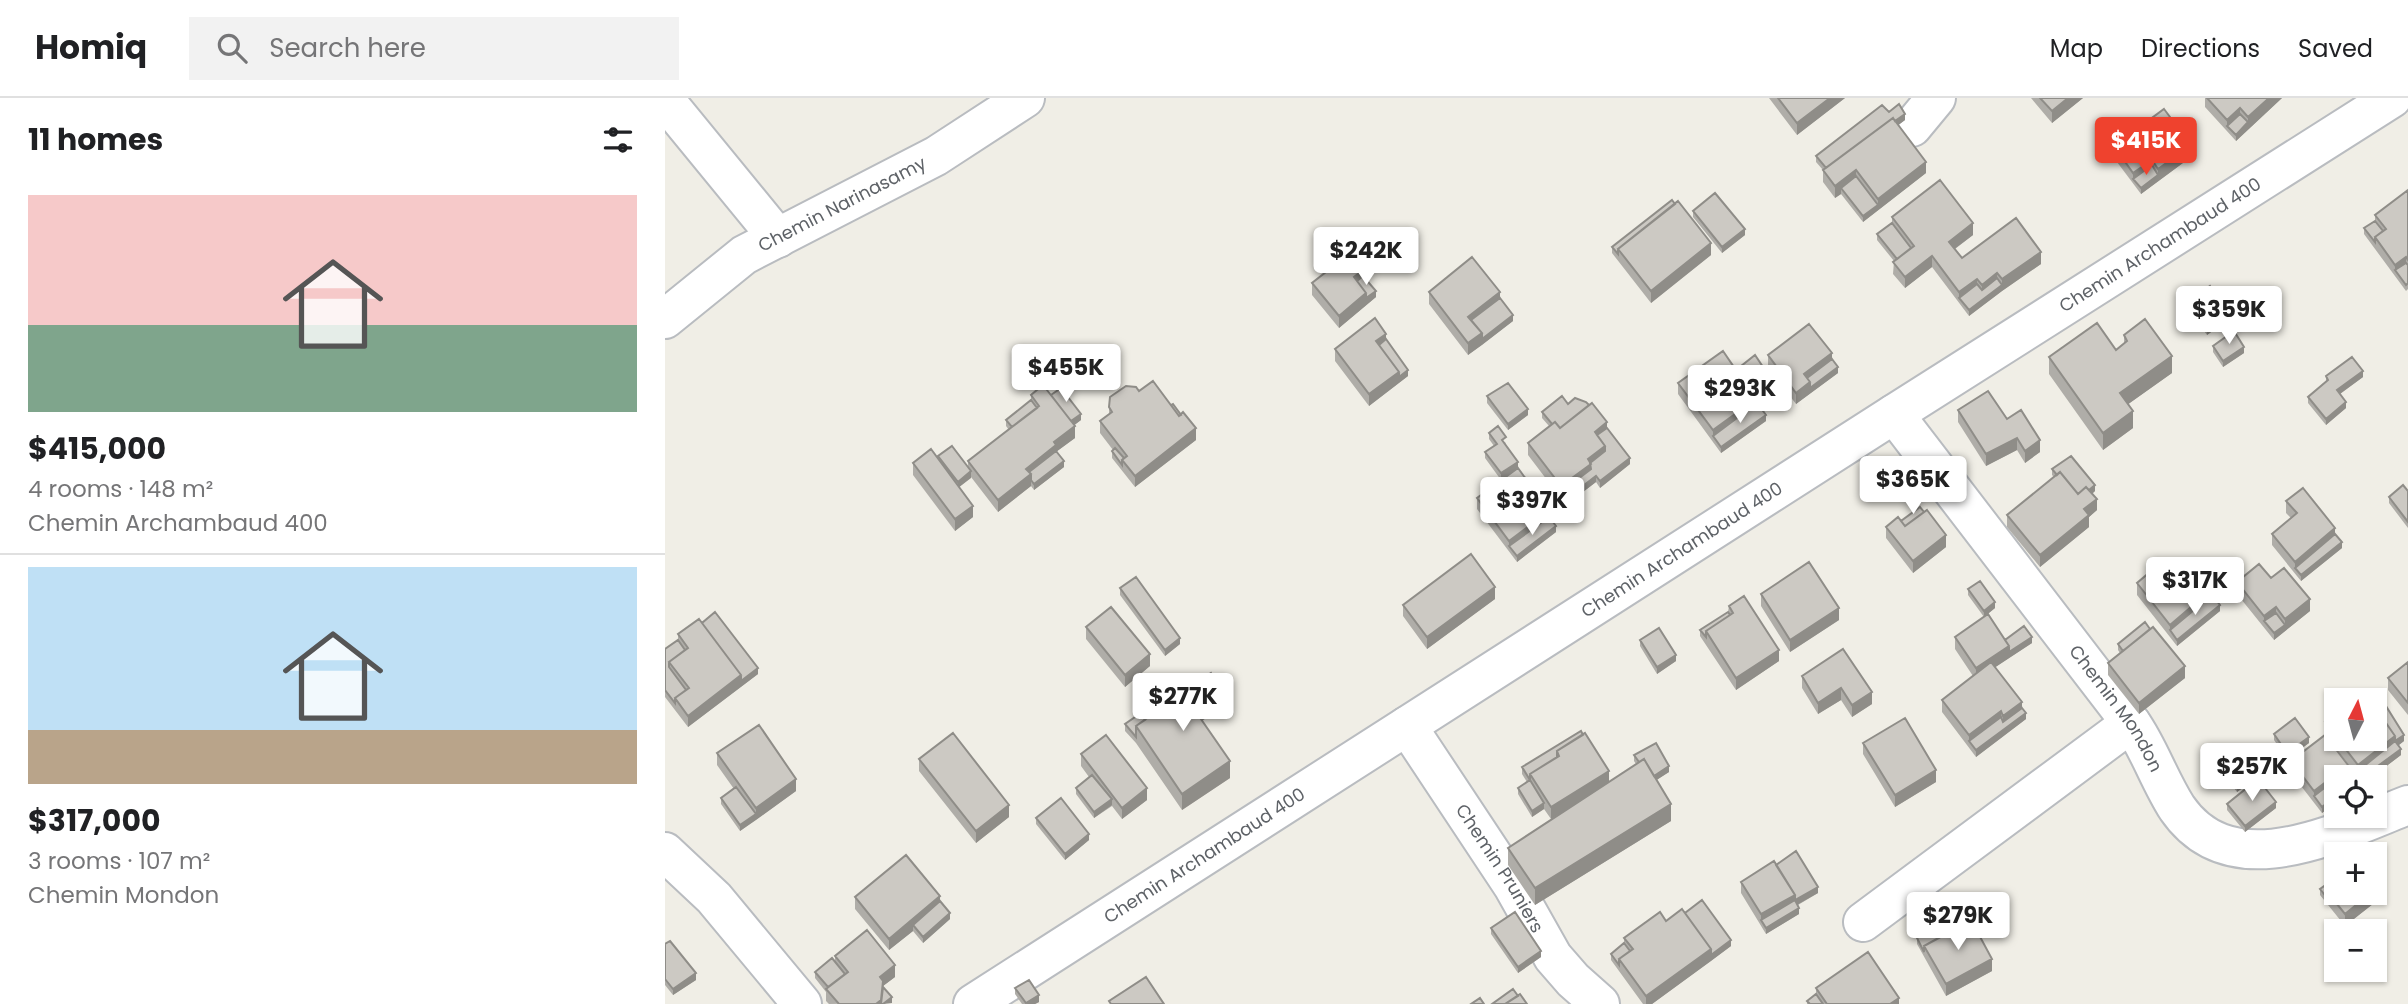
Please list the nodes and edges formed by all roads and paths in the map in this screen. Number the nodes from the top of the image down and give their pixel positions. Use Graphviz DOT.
graph roads {
  1 [pos="1025,98"];
  2 [pos="2392,98"];
  3 [pos="665,100"];
  4 [pos="778,238"];
  5 [pos="665,319"];
  6 [pos="1894,414"];
  7 [pos="2131,723"];
  8 [pos="1407,726"];
  9 [pos="2408,805"];
  10 [pos="665,852"];
  11 [pos="1863,922"];
  12 [pos="802,1004"];
  13 [pos="973,1004"];
  14 [pos="1600,1004"];
  1 -- 4 [label="street, Chemin Narinasamy"];
  2 -- 6 [label="street, Chemin Archambaud 400"];
  3 -- 4 [label="street"];
  4 -- 5 [label="street, Chemin Narinasamy"];
  6 -- 7 [label="street, Chemin Mondon"];
  6 -- 8 [label="street, Chemin Archambaud 400"];
  7 -- 9 [label="street, Chemin Mondon"];
  7 -- 11 [label="street"];
  8 -- 13 [label="street, Chemin Archambaud 400"];
  8 -- 14 [label="street, Chemin Pruniers"];
  10 -- 12 [label="street"];
}
